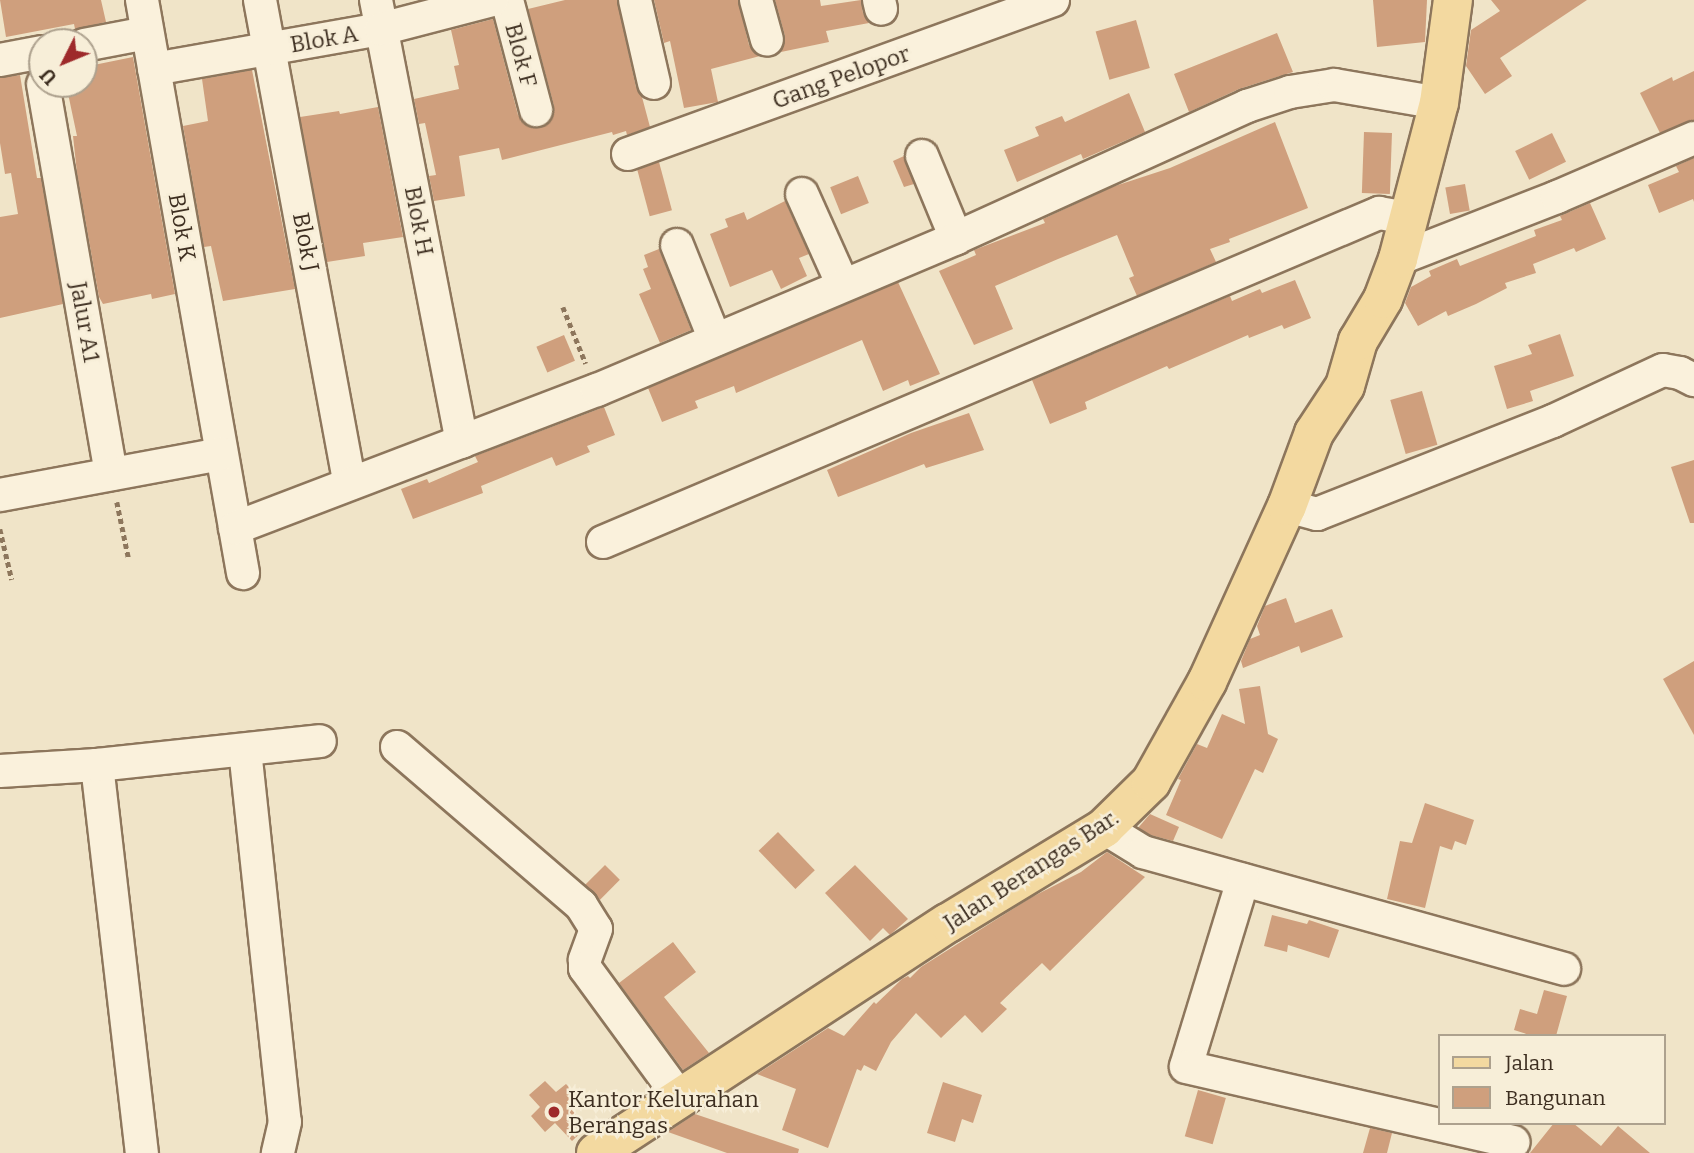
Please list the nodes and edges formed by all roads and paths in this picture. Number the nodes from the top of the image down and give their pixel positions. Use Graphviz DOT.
graph roads {
  1 [pos="142,0"];
  2 [pos="260,0"];
  3 [pos="492,0"];
  4 [pos="506,0"];
  5 [pos="635,0"];
  6 [pos="756,0"];
  7 [pos="1054,0"];
  8 [pos="1453,0"];
  9 [pos="378,14"];
  10 [pos="147,33"];
  11 [pos="767,40"];
  12 [pos="98,42"];
  13 [pos="268,49"];
  14 [pos="0,60"];
  15 [pos="28,61"];
  16 [pos="154,69"];
  17 [pos="654,83"];
  18 [pos="45,98"];
  19 [pos="1439,103"];
  20 [pos="536,110"];
  21 [pos="1694,138"];
  22 [pos="628,154"];
  23 [pos="922,156"];
  24 [pos="802,194"];
  25 [pos="1407,218"];
  26 [pos="956,238"];
  27 [pos="677,245"];
  28 [pos="1398,259"];
  29 [pos="842,284"];
  30 [pos="563,307"];
  31 [pos="715,340"];
  32 [pos="1694,380"];
  33 [pos="597,390"];
  34 [pos="462,442"];
  35 [pos="221,454"];
  36 [pos="111,474"];
  37 [pos="351,484"];
  38 [pos="0,495"];
  39 [pos="1287,506"];
  40 [pos="235,528"];
  41 [pos="0,529"];
  42 [pos="603,542"];
  43 [pos="129,560"];
  44 [pos="243,573"];
  45 [pos="12,580"];
  46 [pos="320,741"];
  47 [pos="397,747"];
  48 [pos="245,750"];
  49 [pos="97,765"];
  50 [pos="0,771"];
  51 [pos="1104,828"];
  52 [pos="1243,880"];
  53 [pos="1564,969"];
  54 [pos="680,1098"];
  55 [pos="1438,1125"];
  56 [pos="1439,1125"];
  57 [pos="1514,1142"];
  58 [pos="142,1153"];
  59 [pos="278,1153"];
  60 [pos="596,1153"];
  1 -- 10 [label="street, Blok K"];
  2 -- 13 [label="street, Blok J"];
  3 -- 9 [label="street, Blok A"];
  4 -- 20 [label="street, Blok F"];
  5 -- 17 [label="street"];
  6 -- 11 [label="street"];
  7 -- 22 [label="street, Gang Pelopor"];
  8 -- 19 [label="main road, Jalan Berangas Bar."];
  9 -- 13 [label="street, Blok A"];
  9 -- 34 [label="street, Blok H"];
  10 -- 12 [label="street"];
  10 -- 16 [label="street, Blok K"];
  13 -- 16 [label="street, Blok A"];
  13 -- 37 [label="street, Blok J"];
  14 -- 15 [label="street"];
  16 -- 35 [label="street, Blok K"];
  18 -- 36 [label="street, Jalur A1"];
  19 -- 25 [label="main road, Jalan Berangas Bar."];
  19 -- 26 [label="street"];
  21 -- 28 [label="street"];
  23 -- 26 [label="street"];
  24 -- 29 [label="street"];
  25 -- 28 [label="main road, Jalan Berangas Bar."];
  25 -- 42 [label="street"];
  26 -- 29 [label="street"];
  27 -- 31 [label="street"];
  28 -- 39 [label="main road, Jalan Berangas Bar."];
  29 -- 31 [label="street"];
  30 -- 33 [label="path"];
  31 -- 33 [label="street"];
  32 -- 39 [label="street"];
  33 -- 34 [label="street"];
  34 -- 37 [label="street"];
  35 -- 36 [label="street"];
  35 -- 40 [label="street, Blok K"];
  36 -- 38 [label="street"];
  36 -- 43 [label="path"];
  37 -- 40 [label="street"];
  39 -- 51 [label="main road, Jalan Berangas Bar."];
  40 -- 44 [label="street, Blok K"];
  41 -- 45 [label="path"];
  46 -- 48 [label="street"];
  47 -- 54 [label="street"];
  48 -- 49 [label="street"];
  48 -- 59 [label="street"];
  49 -- 50 [label="street"];
  49 -- 58 [label="street"];
  51 -- 52 [label="street"];
  51 -- 54 [label="main road, Jalan Berangas Bar."];
  52 -- 53 [label="street"];
  52 -- 55 [label="street"];
  54 -- 60 [label="main road, Jalan Berangas Bar."];
  56 -- 57 [label="street"];
}
